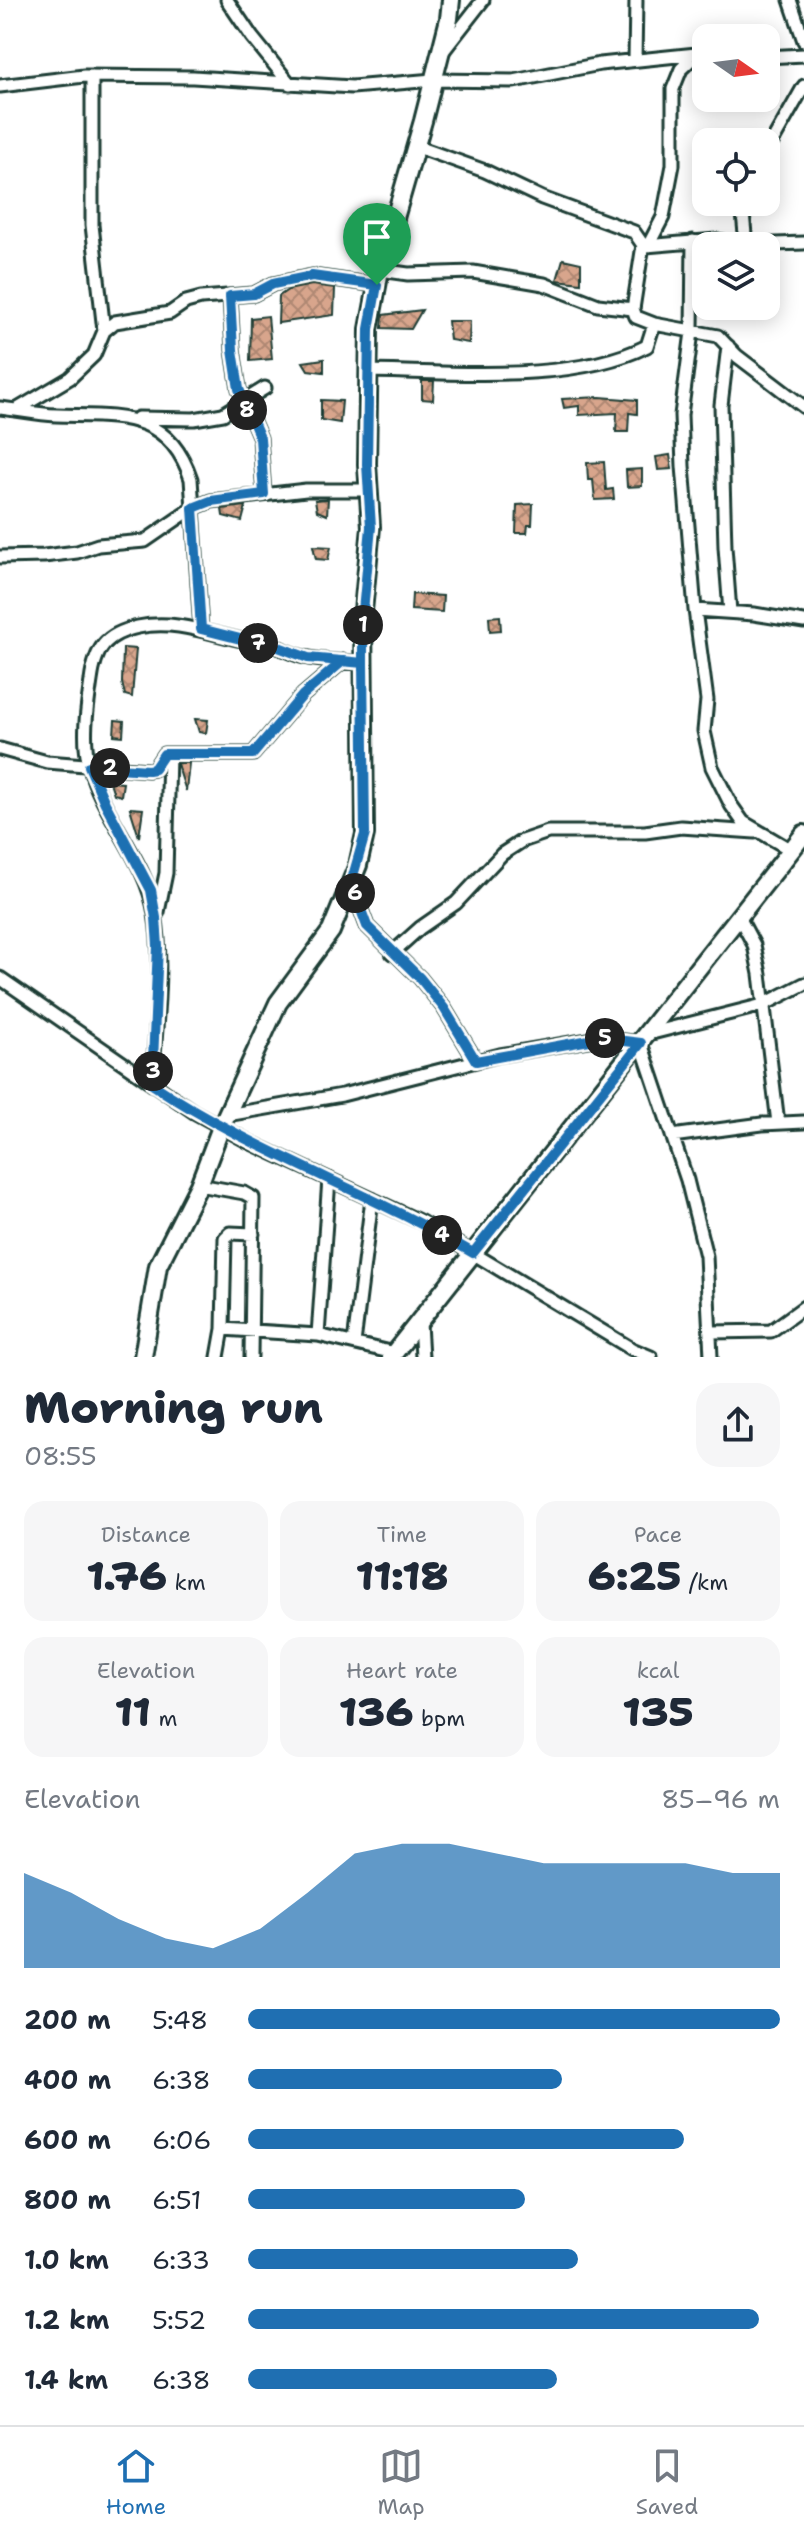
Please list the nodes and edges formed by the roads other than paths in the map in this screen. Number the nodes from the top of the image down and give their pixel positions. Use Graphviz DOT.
graph roads {
  1 [pos="227,0"];
  2 [pos="451,0"];
  3 [pos="483,0"];
  4 [pos="636,0"];
  5 [pos="790,0"];
  6 [pos="804,41"];
  7 [pos="692,54"];
  8 [pos="804,55"];
  9 [pos="439,56"];
  10 [pos="780,56"];
  11 [pos="635,60"];
  12 [pos="692,61"];
  13 [pos="92,76"];
  14 [pos="433,80"];
  15 [pos="290,84"];
  16 [pos="0,86"];
  17 [pos="804,86"];
  18 [pos="780,128"];
  19 [pos="415,146"];
  20 [pos="692,241"];
  21 [pos="804,243"];
  22 [pos="780,244"];
  23 [pos="646,246"];
  24 [pos="378,278"];
  25 [pos="230,296"];
  26 [pos="633,309"];
  27 [pos="692,320"];
  28 [pos="654,324"];
  29 [pos="104,331"];
  30 [pos="692,332"];
  31 [pos="728,346"];
  32 [pos="369,371"];
  33 [pos="265,388"];
  34 [pos="243,403"];
  35 [pos="804,407"];
  36 [pos="0,408"];
  37 [pos="16,410"];
  38 [pos="131,417"];
  39 [pos="369,490"];
  40 [pos="264,494"];
  41 [pos="193,508"];
  42 [pos="0,557"];
  43 [pos="695,610"];
  44 [pos="730,612"];
  45 [pos="804,622"];
  46 [pos="201,629"];
  47 [pos="343,661"];
  48 [pos="363,663"];
  49 [pos="0,749"];
  50 [pos="169,754"];
  51 [pos="89,766"];
  52 [pos="760,832"];
  53 [pos="804,834"];
  54 [pos="791,850"];
  55 [pos="351,883"];
  56 [pos="739,917"];
  57 [pos="156,918"];
  58 [pos="392,953"];
  59 [pos="0,978"];
  60 [pos="804,984"];
  61 [pos="763,1005"];
  62 [pos="644,1039"];
  63 [pos="476,1061"];
  64 [pos="152,1084"];
  65 [pos="224,1121"];
  66 [pos="804,1122"];
  67 [pos="778,1123"];
  68 [pos="672,1136"];
  69 [pos="329,1179"];
  70 [pos="199,1185"];
  71 [pos="372,1199"];
  72 [pos="253,1234"];
  73 [pos="473,1253"];
  74 [pos="804,1307"];
  75 [pos="420,1323"];
  76 [pos="223,1329"];
  77 [pos="253,1331"];
  78 [pos="711,1332"];
  79 [pos="318,1335"];
  80 [pos="354,1343"];
  81 [pos="393,1355"];
  82 [pos="143,1357"];
  83 [pos="218,1357"];
  84 [pos="251,1357"];
  85 [pos="422,1357"];
  86 [pos="651,1357"];
  87 [pos="711,1357"];
  1 -- 15 [label="street"];
  2 -- 9 [label="street"];
  3 -- 9 [label="street"];
  4 -- 11 [label="street"];
  5 -- 6 [label="street"];
  7 -- 11 [label="street"];
  8 -- 10 [label="street"];
  9 -- 14 [label="street"];
  11 -- 14 [label="street"];
  12 -- 23 [label="street"];
  13 -- 15 [label="street"];
  13 -- 16 [label="street"];
  13 -- 29 [label="street"];
  14 -- 15 [label="street"];
  14 -- 19 [label="street"];
  17 -- 18 [label="street"];
  19 -- 23 [label="street"];
  19 -- 24 [label="street"];
  20 -- 23 [label="street"];
  21 -- 22 [label="street"];
  23 -- 26 [label="street"];
  24 -- 25 [label="street"];
  24 -- 26 [label="street"];
  24 -- 32 [label="street"];
  25 -- 29 [label="street"];
  25 -- 34 [label="street"];
  26 -- 28 [label="street"];
  27 -- 30 [label="street"];
  28 -- 30 [label="street"];
  28 -- 32 [label="street"];
  29 -- 37 [label="street"];
  30 -- 31 [label="street"];
  30 -- 43 [label="street"];
  31 -- 35 [label="street"];
  31 -- 44 [label="street"];
  32 -- 39 [label="street"];
  33 -- 34 [label="street"];
  34 -- 38 [label="street"];
  34 -- 40 [label="street"];
  36 -- 37 [label="street"];
  37 -- 38 [label="street"];
  38 -- 41 [label="street"];
  39 -- 40 [label="street"];
  39 -- 48 [label="street"];
  40 -- 41 [label="street"];
  41 -- 42 [label="street"];
  41 -- 46 [label="street"];
  43 -- 44 [label="street"];
  43 -- 52 [label="street"];
  44 -- 45 [label="street"];
  46 -- 47 [label="street"];
  46 -- 51 [label="street"];
  47 -- 48 [label="street"];
  47 -- 50 [label="street"];
  48 -- 55 [label="street"];
  49 -- 51 [label="street"];
  50 -- 51 [label="street"];
  50 -- 57 [label="street"];
  51 -- 57 [label="street"];
  52 -- 54 [label="street"];
  52 -- 58 [label="street"];
  53 -- 54 [label="street"];
  54 -- 56 [label="street"];
  55 -- 58 [label="street"];
  55 -- 65 [label="street"];
  56 -- 61 [label="street"];
  56 -- 62 [label="street"];
  57 -- 64 [label="street"];
  58 -- 63 [label="street"];
  59 -- 64 [label="street"];
  60 -- 61 [label="street"];
  61 -- 62 [label="street"];
  61 -- 67 [label="street"];
  62 -- 63 [label="street"];
  62 -- 68 [label="street"];
  62 -- 73 [label="street"];
  63 -- 65 [label="street"];
  64 -- 65 [label="street"];
  65 -- 69 [label="street"];
  65 -- 70 [label="street"];
  66 -- 67 [label="street"];
  67 -- 68 [label="street"];
  68 -- 78 [label="street"];
  69 -- 71 [label="street"];
  69 -- 79 [label="street"];
  70 -- 72 [label="street"];
  70 -- 82 [label="street"];
  71 -- 73 [label="street"];
  71 -- 80 [label="street"];
  72 -- 76 [label="street"];
  72 -- 77 [label="street"];
  73 -- 75 [label="street"];
  73 -- 86 [label="street"];
  74 -- 78 [label="street"];
  75 -- 81 [label="street"];
  75 -- 85 [label="street"];
  76 -- 77 [label="street"];
  76 -- 83 [label="street"];
  77 -- 79 [label="street"];
  77 -- 84 [label="street"];
  78 -- 87 [label="street"];
  79 -- 80 [label="street"];
  80 -- 81 [label="street"];
}
